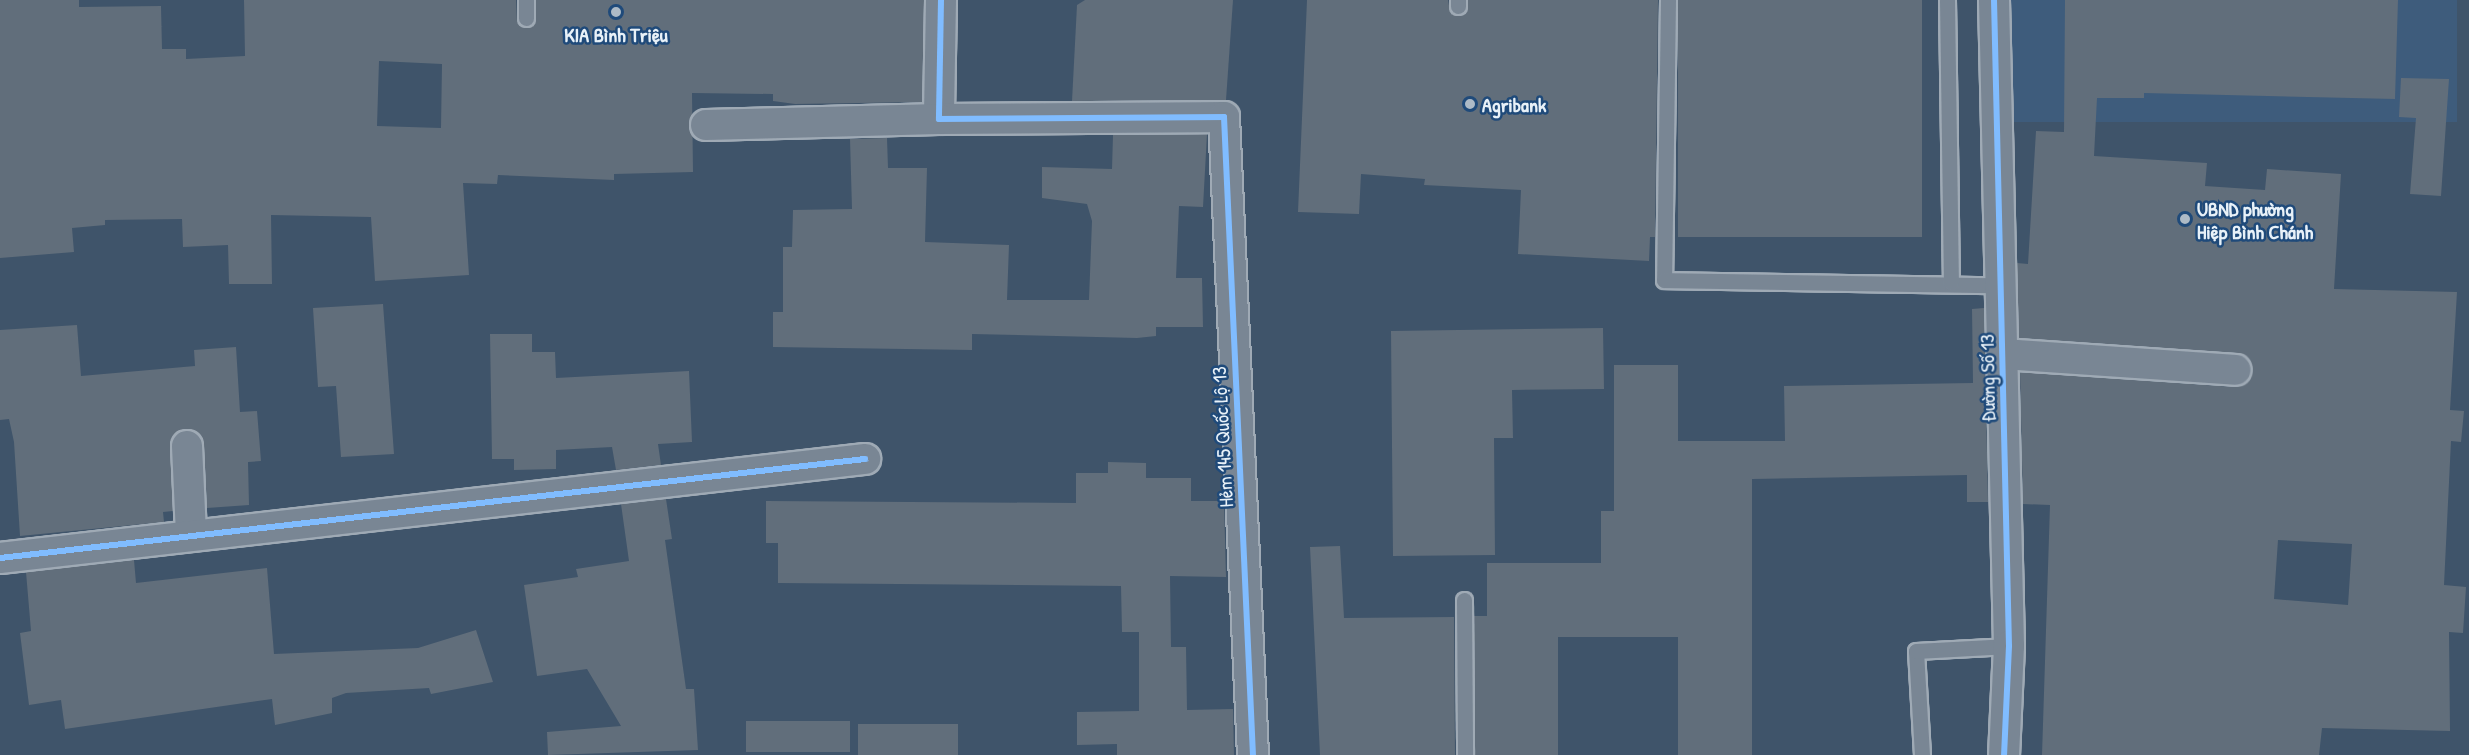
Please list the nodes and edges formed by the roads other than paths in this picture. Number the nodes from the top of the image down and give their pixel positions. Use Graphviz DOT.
graph roads {
  1 [pos="526,0"];
  2 [pos="941,0"];
  3 [pos="1668,0"];
  4 [pos="1947,0"];
  5 [pos="1994,0"];
  6 [pos="526,18"];
  7 [pos="939,119"];
  8 [pos="706,125"];
  9 [pos="1951,283"];
  10 [pos="2001,285"];
  11 [pos="2003,354"];
  12 [pos="2235,370"];
  13 [pos="187,446"];
  14 [pos="865,459"];
  15 [pos="191,533"];
  16 [pos="0,558"];
  17 [pos="1464,600"];
  18 [pos="2009,646"];
  19 [pos="1253,755"];
  20 [pos="1465,755"];
  21 [pos="1922,755"];
  22 [pos="2004,755"];
  1 -- 6 [label="lane"];
  2 -- 7 [label="street"];
  3 -- 9 [label="lane"];
  4 -- 9 [label="lane"];
  5 -- 10 [label="street, Đường Số 13"];
  7 -- 8 [label="street"];
  7 -- 19 [label="street, Hẻm 145 Quốc Lộ 13"];
  9 -- 10 [label="lane"];
  10 -- 11 [label="street, Đường Số 13"];
  11 -- 12 [label="street"];
  11 -- 18 [label="street, Đường Số 13"];
  13 -- 15 [label="street"];
  14 -- 15 [label="street"];
  15 -- 16 [label="street"];
  17 -- 20 [label="lane"];
  18 -- 21 [label="lane"];
  18 -- 22 [label="street, Đường Số 13"];
}
